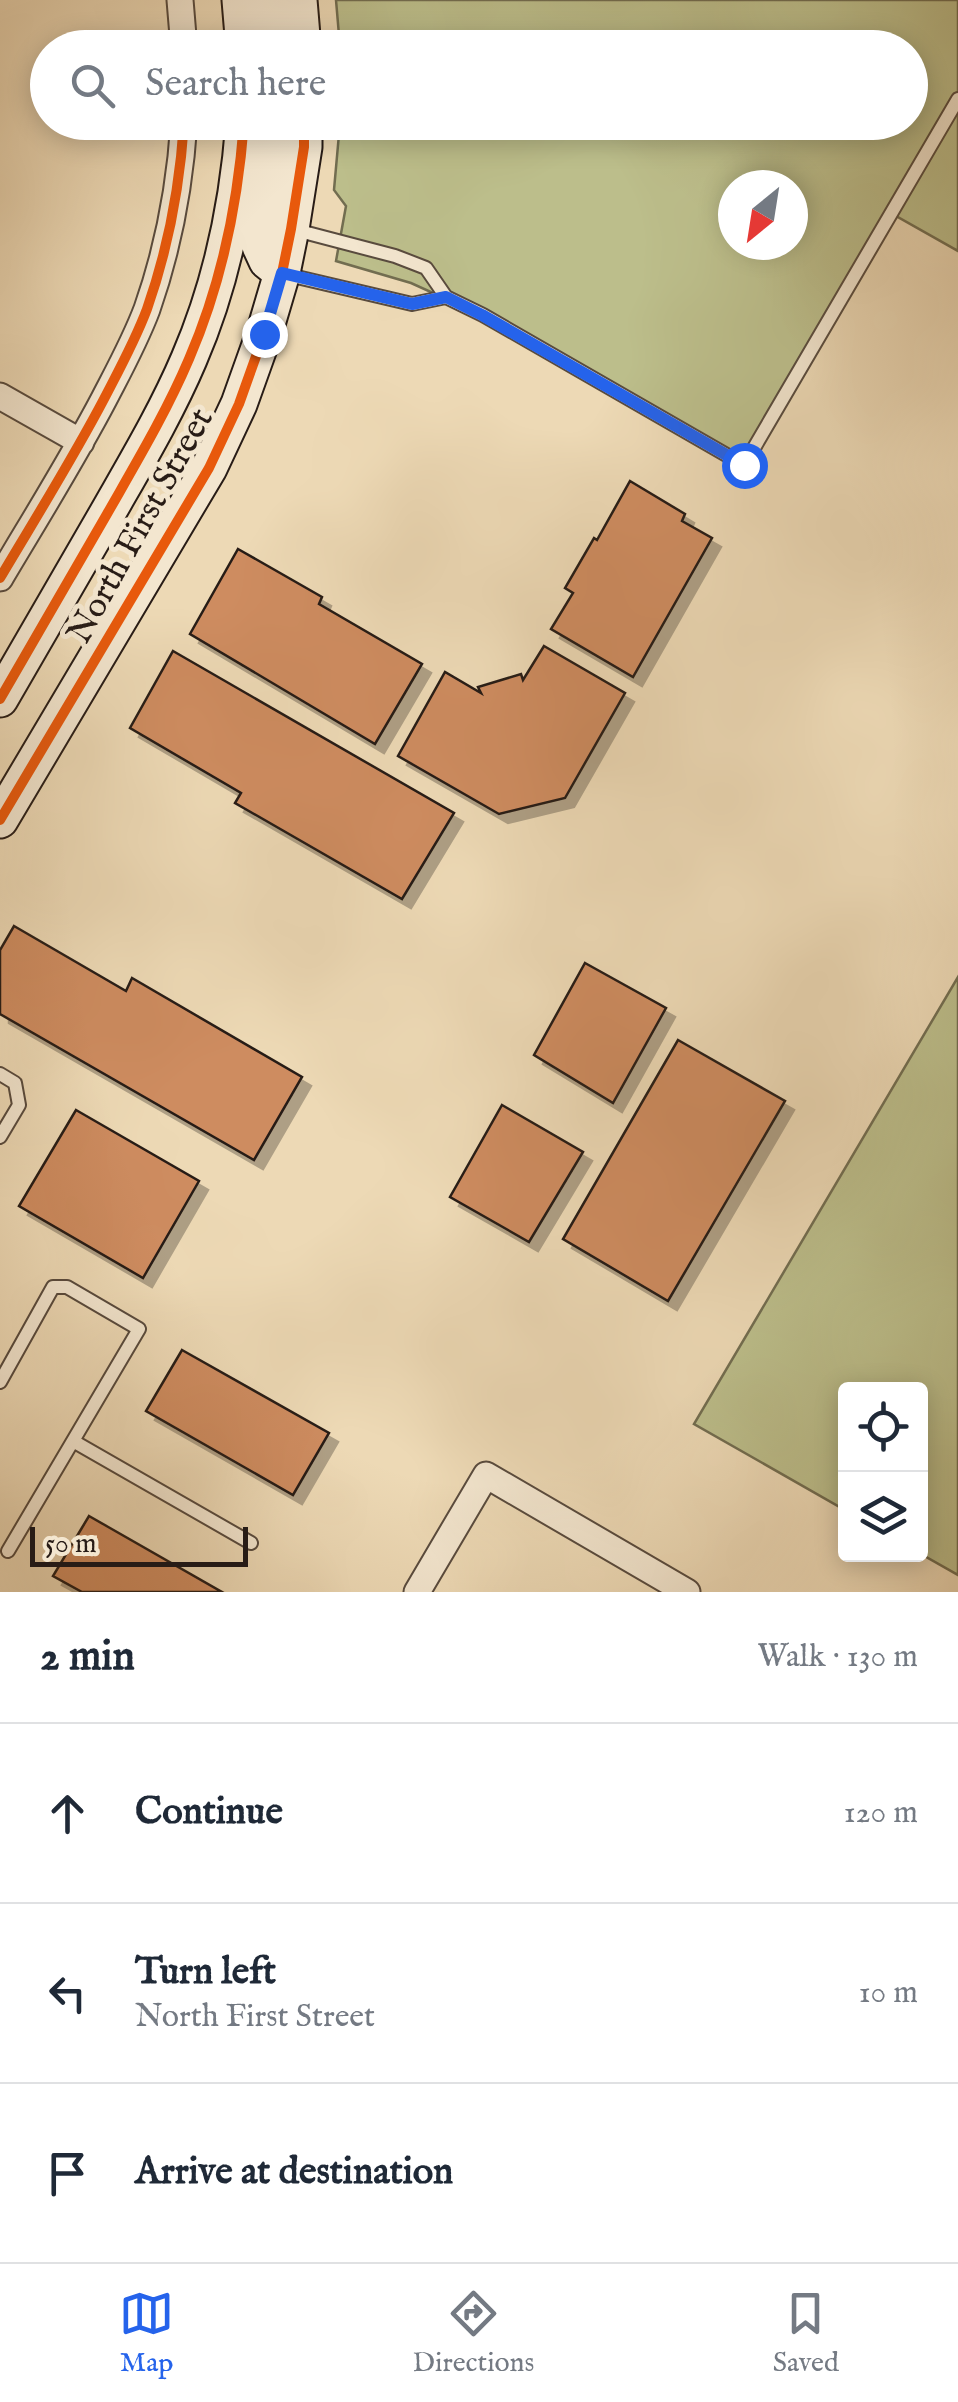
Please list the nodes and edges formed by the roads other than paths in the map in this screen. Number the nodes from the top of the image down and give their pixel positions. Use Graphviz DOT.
graph roads {
  1 [pos="180,0"];
  2 [pos="240,0"];
  3 [pos="264,0"];
  4 [pos="300,0"];
  5 [pos="182,30"];
  6 [pos="242,30"];
  7 [pos="268,30"];
  8 [pos="302,30"];
  9 [pos="958,99"];
  10 [pos="182,140"];
  11 [pos="242,140"];
  12 [pos="270,140"];
  13 [pos="304,140"];
  14 [pos="292,229"];
  15 [pos="282,273"];
  16 [pos="446,297"];
  17 [pos="0,396"];
  18 [pos="81,442"];
  19 [pos="0,578"];
  20 [pos="0,699"];
  21 [pos="3,809"];
  22 [pos="0,1074"];
  23 [pos="0,1137"];
  24 [pos="0,1382"];
  25 [pos="73,1441"];
  26 [pos="251,1543"];
  27 [pos="8,1551"];
  28 [pos="417,1592"];
  29 [pos="687,1592"];
  1 -- 5 [label="street"];
  2 -- 6 [label="main road"];
  3 -- 7 [label="main road"];
  4 -- 8 [label="main road"];
  9 -- 16 [label="lane"];
  10 -- 18 [label="street"];
  11 -- 20 [label="main road, North First Street"];
  12 -- 15 [label="main road"];
  13 -- 14 [label="main road, North First Street"];
  14 -- 15 [label="main road, North First Street"];
  14 -- 16 [label="lane"];
  15 -- 16 [label="lane"];
  15 -- 21 [label="main road, North First Street"];
  17 -- 18 [label="street"];
  18 -- 19 [label="street"];
  22 -- 23 [label="lane"];
  24 -- 25 [label="lane"];
  25 -- 26 [label="lane"];
  25 -- 27 [label="lane"];
  28 -- 29 [label="street"];
}
